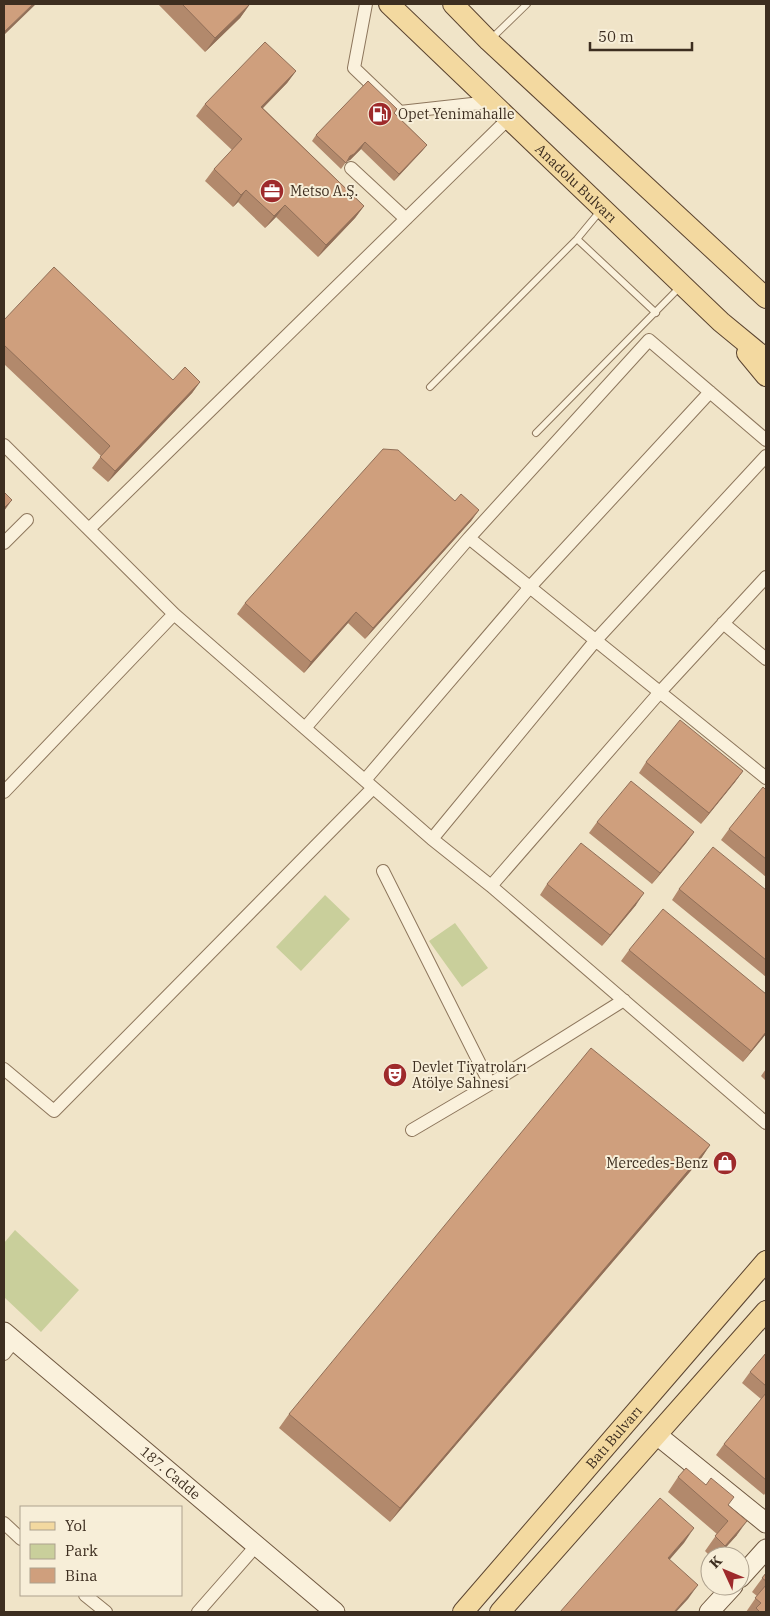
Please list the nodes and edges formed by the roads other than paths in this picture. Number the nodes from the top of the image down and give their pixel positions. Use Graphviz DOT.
graph roads {
  1 [pos="366,4"];
  2 [pos="389,4"];
  3 [pos="453,4"];
  4 [pos="527,4"];
  5 [pos="489,41"];
  6 [pos="490,102"];
  7 [pos="508,119"];
  8 [pos="351,168"];
  9 [pos="602,208"];
  10 [pos="406,219"];
  11 [pos="577,240"];
  12 [pos="682,285"];
  13 [pos="766,298"];
  14 [pos="656,313"];
  15 [pos="721,322"];
  16 [pos="766,359"];
  17 [pos="766,376"];
  18 [pos="430,387"];
  19 [pos="710,392"];
  20 [pos="536,434"];
  21 [pos="766,440"];
  22 [pos="4,445"];
  23 [pos="766,456"];
  24 [pos="27,520"];
  25 [pos="89,530"];
  26 [pos="469,538"];
  27 [pos="4,543"];
  28 [pos="766,577"];
  29 [pos="530,587"];
  30 [pos="174,614"];
  31 [pos="723,623"];
  32 [pos="596,640"];
  33 [pos="766,658"];
  34 [pos="660,692"];
  35 [pos="305,728"];
  36 [pos="766,778"];
  37 [pos="369,784"];
  38 [pos="4,792"];
  39 [pos="432,839"];
  40 [pos="383,871"];
  41 [pos="491,886"];
  42 [pos="624,1000"];
  43 [pos="4,1069"];
  44 [pos="490,1084"];
  45 [pos="766,1123"];
  46 [pos="412,1130"];
  47 [pos="766,1261"];
  48 [pos="766,1311"];
  49 [pos="7,1343"];
  50 [pos="657,1435"];
  51 [pos="4,1523"];
  52 [pos="766,1523"];
  53 [pos="20,1538"];
  54 [pos="256,1546"];
  55 [pos="766,1549"];
  56 [pos="750,1567"];
  57 [pos="87,1596"];
  58 [pos="724,1596"];
  59 [pos="106,1612"];
  60 [pos="198,1612"];
  61 [pos="335,1612"];
  62 [pos="463,1612"];
  63 [pos="500,1612"];
  64 [pos="709,1612"];
  1 -- 6 [label="street"];
  2 -- 6 [label="main road, Anadolu Bulvarı"];
  3 -- 5 [label="main road"];
  4 -- 5 [label="lane"];
  5 -- 13 [label="main road"];
  6 -- 7 [label="main road, Anadolu Bulvarı"];
  7 -- 9 [label="main road, Anadolu Bulvarı"];
  7 -- 10 [label="street"];
  8 -- 10 [label="street"];
  9 -- 11 [label="lane"];
  9 -- 12 [label="main road, Anadolu Bulvarı"];
  10 -- 25 [label="street"];
  11 -- 14 [label="lane"];
  11 -- 18 [label="lane"];
  12 -- 14 [label="lane"];
  12 -- 15 [label="main road, Anadolu Bulvarı"];
  14 -- 20 [label="lane"];
  15 -- 16 [label="main road, Anadolu Bulvarı"];
  15 -- 17 [label="main road"];
  19 -- 21 [label="street"];
  19 -- 26 [label="street"];
  19 -- 29 [label="street"];
  22 -- 25 [label="street"];
  23 -- 32 [label="street"];
  24 -- 27 [label="street"];
  25 -- 30 [label="street"];
  26 -- 29 [label="street"];
  26 -- 35 [label="street"];
  28 -- 31 [label="street"];
  29 -- 32 [label="street"];
  29 -- 37 [label="street"];
  30 -- 35 [label="street"];
  30 -- 38 [label="street"];
  31 -- 33 [label="street"];
  31 -- 34 [label="street"];
  32 -- 34 [label="street"];
  32 -- 39 [label="street"];
  34 -- 36 [label="street"];
  34 -- 41 [label="street"];
  35 -- 37 [label="street"];
  37 -- 39 [label="street"];
  37 -- 43 [label="street"];
  39 -- 41 [label="street"];
  40 -- 44 [label="street"];
  41 -- 42 [label="street"];
  42 -- 44 [label="street"];
  42 -- 45 [label="street"];
  44 -- 46 [label="street"];
  47 -- 62 [label="main road, Batı Bulvarı"];
  48 -- 50 [label="main road"];
  49 -- 54 [label="main road, 187. Cadde"];
  50 -- 52 [label="main road"];
  50 -- 63 [label="main road"];
  51 -- 53 [label="street"];
  54 -- 60 [label="street"];
  54 -- 61 [label="main road, 187. Cadde"];
  55 -- 56 [label="main road"];
  57 -- 59 [label="street"];
  58 -- 64 [label="main road"];
}
